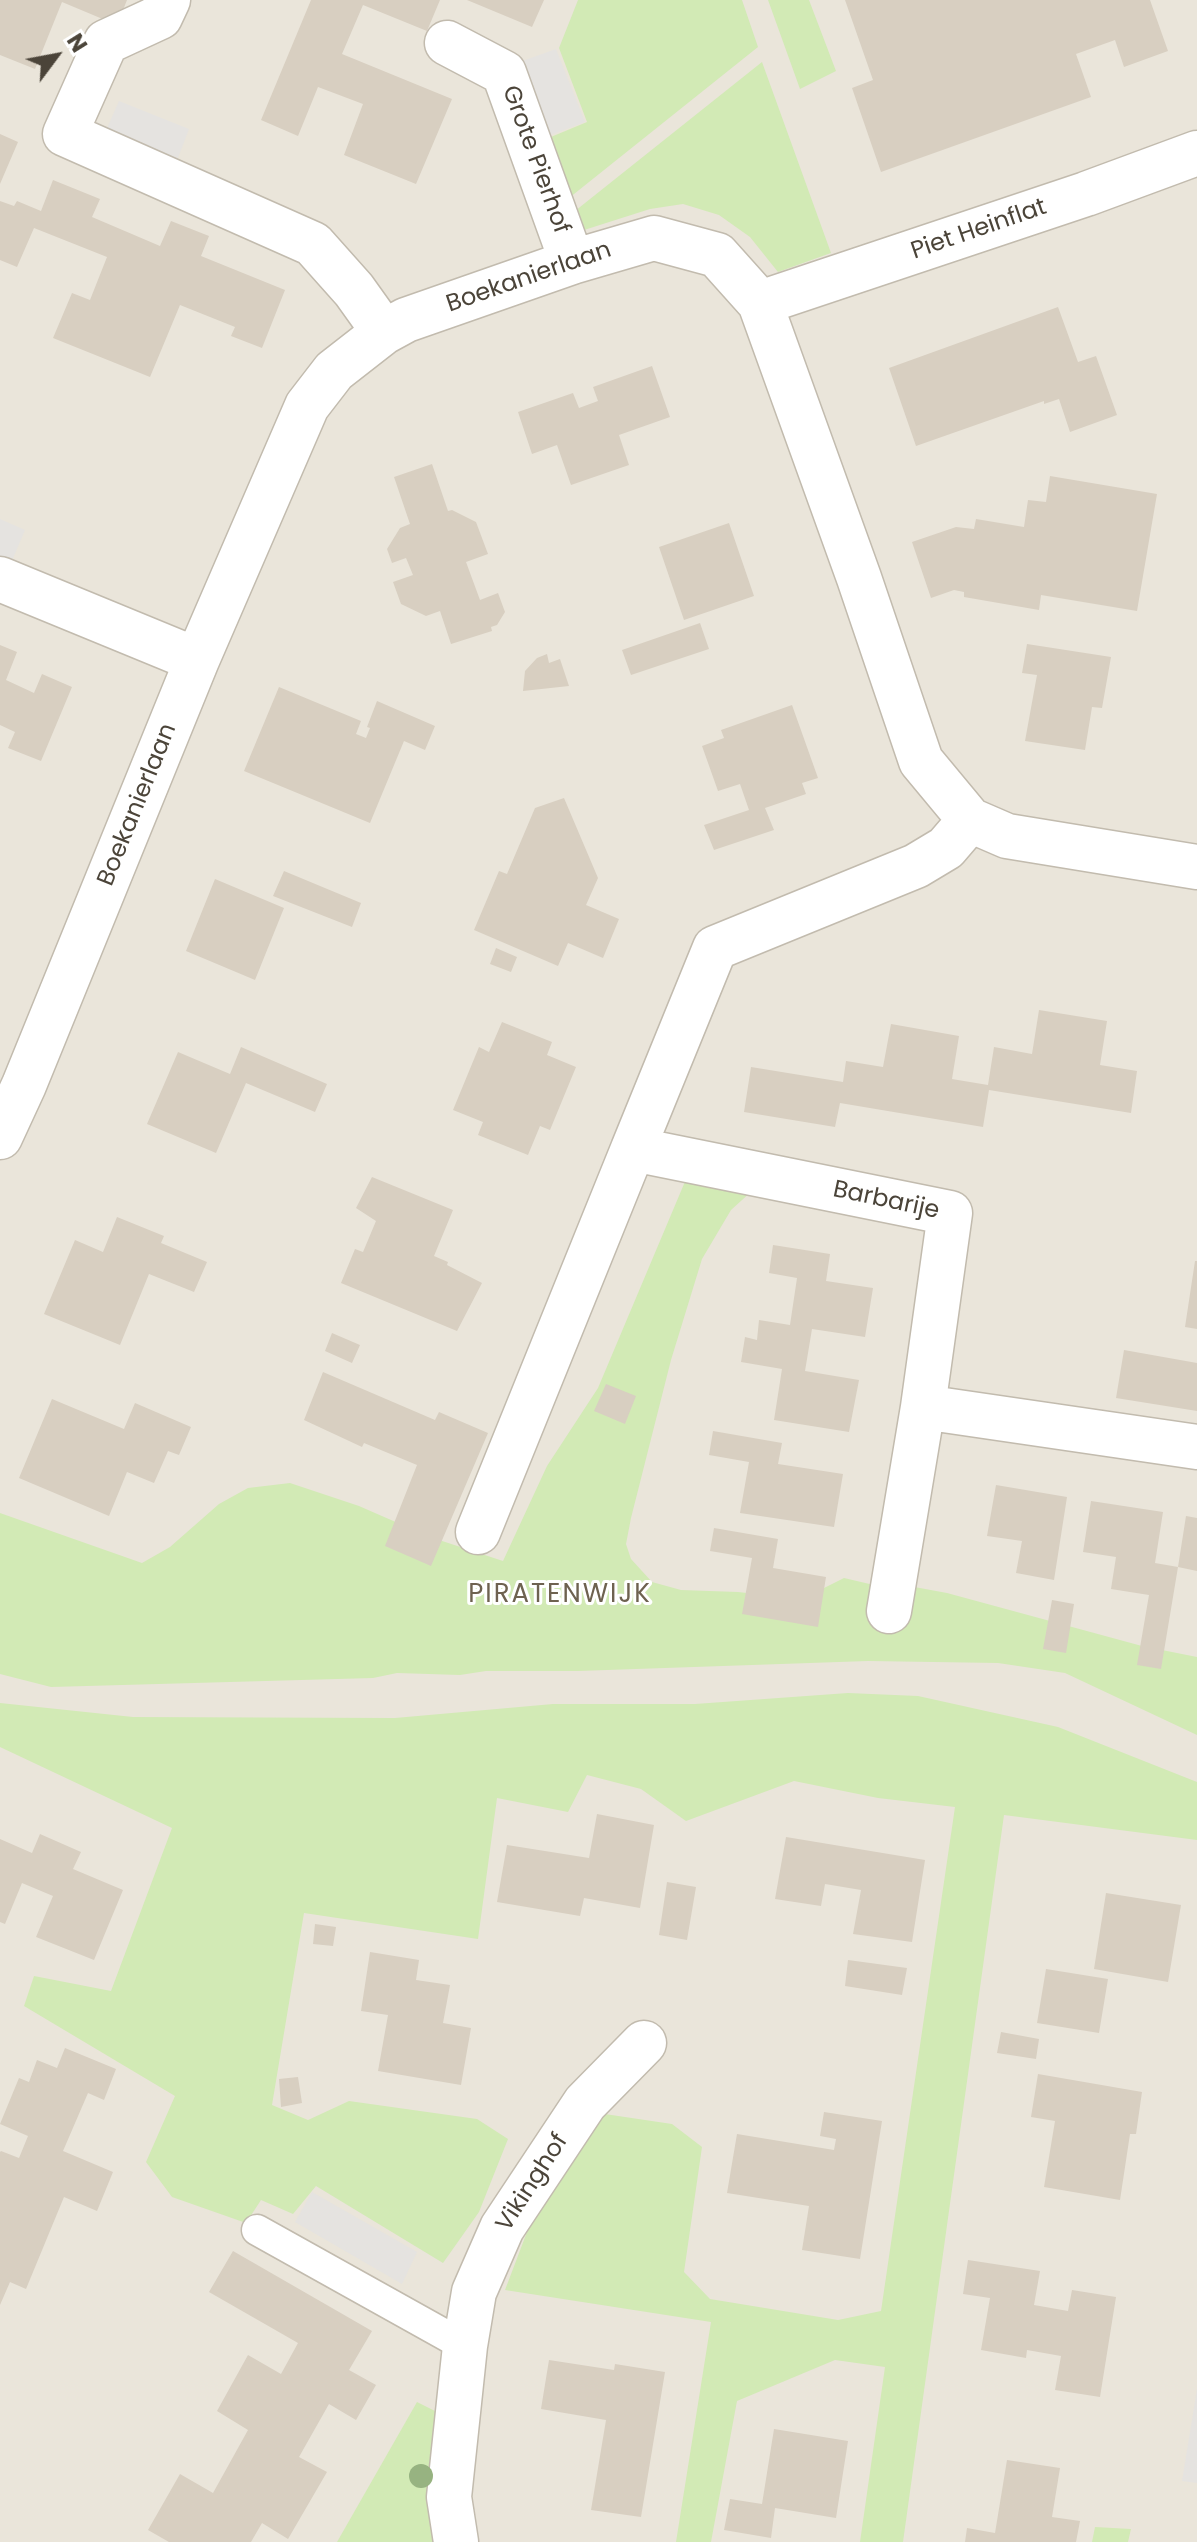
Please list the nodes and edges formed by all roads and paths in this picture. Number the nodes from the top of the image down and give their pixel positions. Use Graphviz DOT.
graph roads {
  1 [pos="168,0"];
  2 [pos="447,43"];
  3 [pos="1197,153"];
  4 [pos="572,262"];
  5 [pos="760,303"];
  6 [pos="384,332"];
  7 [pos="0,579"];
  8 [pos="197,660"];
  9 [pos="970,820"];
  10 [pos="1197,867"];
  11 [pos="12,1080"];
  12 [pos="0,1137"];
  13 [pos="633,1149"];
  14 [pos="923,1407"];
  15 [pos="1197,1447"];
  16 [pos="478,1532"];
  17 [pos="889,1611"];
  18 [pos="644,2043"];
  19 [pos="257,2230"];
  20 [pos="465,2346"];
  21 [pos="456,2542"];
  1 -- 6 [label="street"];
  2 -- 4 [label="street, Grote Pierhof"];
  3 -- 5 [label="street, Piet Heinflat"];
  4 -- 5 [label="street, Boekanierlaan"];
  4 -- 6 [label="street, Boekanierlaan"];
  5 -- 9 [label="street, Boekanierlaan"];
  6 -- 8 [label="street, Boekanierlaan"];
  7 -- 8 [label="street"];
  8 -- 11 [label="street, Boekanierlaan"];
  9 -- 10 [label="street, Boekanierlaan"];
  9 -- 13 [label="street"];
  11 -- 12 [label="street, Boekanierlaan"];
  13 -- 14 [label="street, Barbarije"];
  13 -- 16 [label="street"];
  14 -- 15 [label="street"];
  14 -- 17 [label="street, Barbarije"];
  18 -- 20 [label="street, Vikinghof"];
  19 -- 20 [label="lane"];
  20 -- 21 [label="street, Vikinghof"];
}
